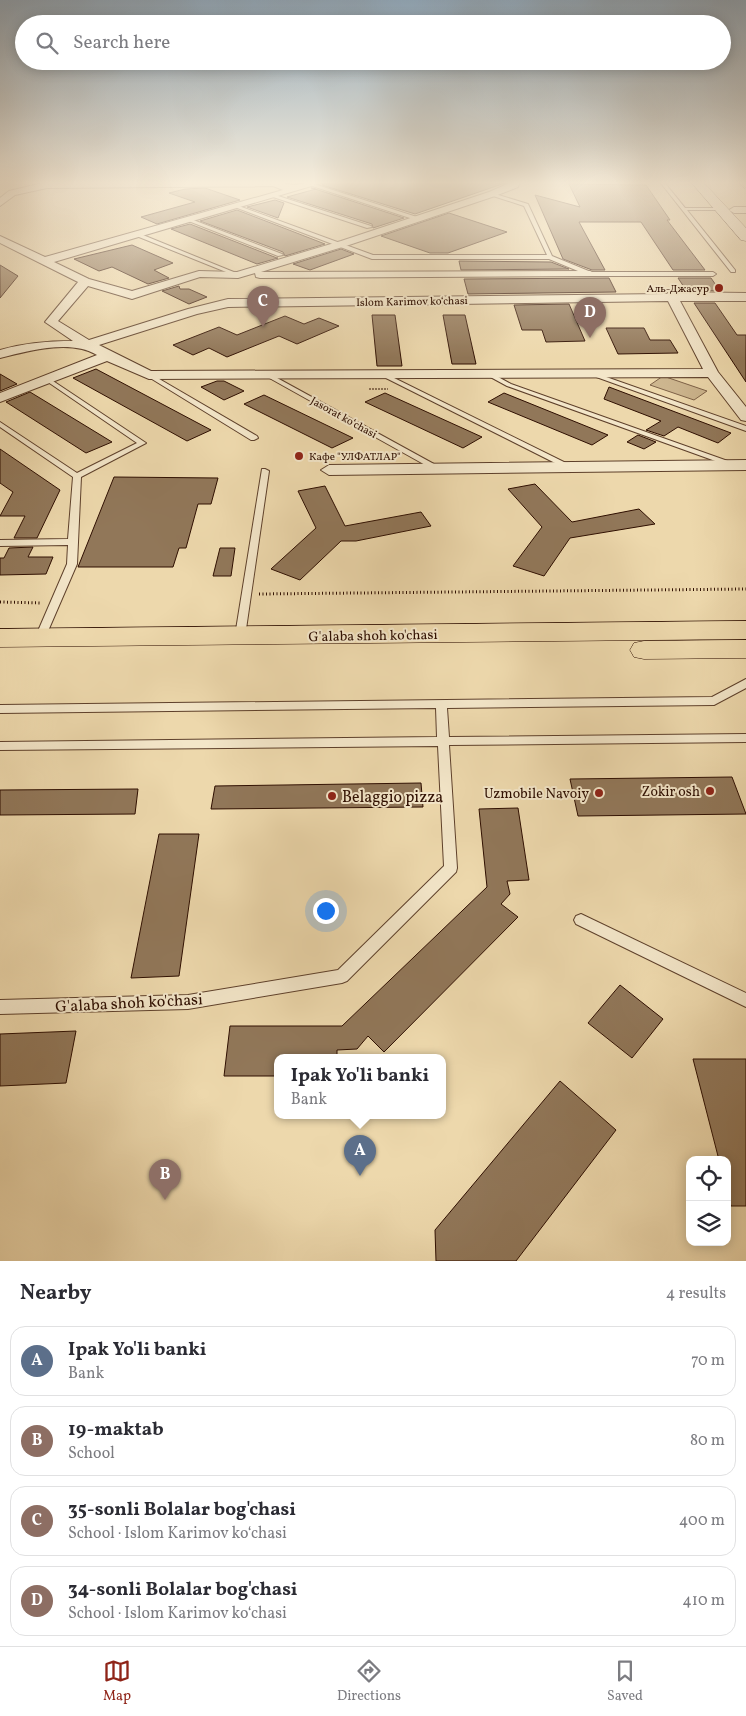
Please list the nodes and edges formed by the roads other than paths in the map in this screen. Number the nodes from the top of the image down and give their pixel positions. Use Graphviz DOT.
graph roads {
  1 [pos="4,241"];
  2 [pos="112,241"];
  3 [pos="153,241"];
  4 [pos="244,241"];
  5 [pos="328,241"];
  6 [pos="352,241"];
  7 [pos="543,241"];
  8 [pos="709,241"];
  9 [pos="339,245"];
  10 [pos="280,255"];
  11 [pos="550,257"];
  12 [pos="44,260"];
  13 [pos="733,271"];
  14 [pos="590,274"];
  15 [pos="713,274"];
  16 [pos="238,275"];
  17 [pos="85,281"];
  18 [pos="671,296"];
  19 [pos="746,296"];
  20 [pos="85,344"];
  21 [pos="0,354"];
  22 [pos="106,356"];
  23 [pos="380,373"];
  24 [pos="589,373"];
  25 [pos="712,373"];
  26 [pos="266,374"];
  27 [pos="487,374"];
  28 [pos="149,375"];
  29 [pos="47,379"];
  30 [pos="0,398"];
  31 [pos="746,417"];
  32 [pos="0,424"];
  33 [pos="746,429"];
  34 [pos="254,438"];
  35 [pos="740,465"];
  36 [pos="570,467"];
  37 [pos="440,469"];
  38 [pos="329,470"];
  39 [pos="265,471"];
  40 [pos="77,476"];
  41 [pos="72,542"];
  42 [pos="0,543"];
  43 [pos="746,630"];
  44 [pos="240,636"];
  45 [pos="0,638"];
  46 [pos="40,638"];
  47 [pos="746,649"];
  48 [pos="0,657"];
  49 [pos="746,683"];
  50 [pos="442,706"];
  51 [pos="0,710"];
  52 [pos="746,738"];
  53 [pos="444,742"];
  54 [pos="0,746"];
  55 [pos="581,920"];
  56 [pos="746,1000"];
  57 [pos="0,1007"];
  1 -- 12 [label="street, Islom Karimov ko‘chasi"];
  2 -- 12 [label="street"];
  3 -- 16 [label="lane"];
  4 -- 10 [label="lane"];
  5 -- 9 [label="lane"];
  6 -- 9 [label="street"];
  7 -- 11 [label="lane"];
  8 -- 13 [label="lane"];
  9 -- 11 [label="lane"];
  9 -- 16 [label="street"];
  11 -- 14 [label="lane"];
  12 -- 17 [label="street, Islom Karimov ko‘chasi"];
  14 -- 15 [label="lane"];
  14 -- 16 [label="street, Islom Karimov ko‘chasi"];
  16 -- 17 [label="street, Islom Karimov ko‘chasi"];
  17 -- 20 [label="street"];
  18 -- 19 [label="street, Islom Karimov ko‘chasi"];
  18 -- 20 [label="street, Islom Karimov ko‘chasi"];
  18 -- 25 [label="street"];
  20 -- 21 [label="street"];
  20 -- 22 [label="street"];
  22 -- 28 [label="street"];
  22 -- 29 [label="street"];
  23 -- 26 [label="street"];
  23 -- 27 [label="street"];
  23 -- 36 [label="lane, Jasorat ko‘chasi"];
  24 -- 25 [label="street"];
  24 -- 27 [label="street"];
  24 -- 33 [label="lane"];
  25 -- 31 [label="street"];
  26 -- 28 [label="street"];
  26 -- 37 [label="lane, Jasorat ko‘chasi"];
  27 -- 35 [label="lane, Jasorat ko‘chasi"];
  28 -- 34 [label="lane"];
  29 -- 30 [label="street"];
  29 -- 40 [label="lane"];
  32 -- 40 [label="lane"];
  35 -- 36 [label="street, Jasorat ko‘chasi"];
  36 -- 37 [label="street, Jasorat ko‘chasi"];
  37 -- 38 [label="street"];
  39 -- 44 [label="lane"];
  40 -- 41 [label="lane"];
  41 -- 42 [label="lane"];
  41 -- 46 [label="lane"];
  43 -- 44 [label="main road, G'alaba shoh ko'chasi"];
  44 -- 46 [label="main road, G'alaba shoh ko'chasi"];
  45 -- 46 [label="main road, G'alaba shoh ko'chasi"];
  47 -- 48 [label="main road, G'alaba shoh ko'chasi"];
  49 -- 50 [label="lane"];
  50 -- 51 [label="lane"];
  50 -- 53 [label="lane"];
  52 -- 53 [label="lane"];
  53 -- 54 [label="lane"];
  53 -- 57 [label="lane, G'alaba shoh ko'chasi"];
  55 -- 56 [label="lane"];
}
